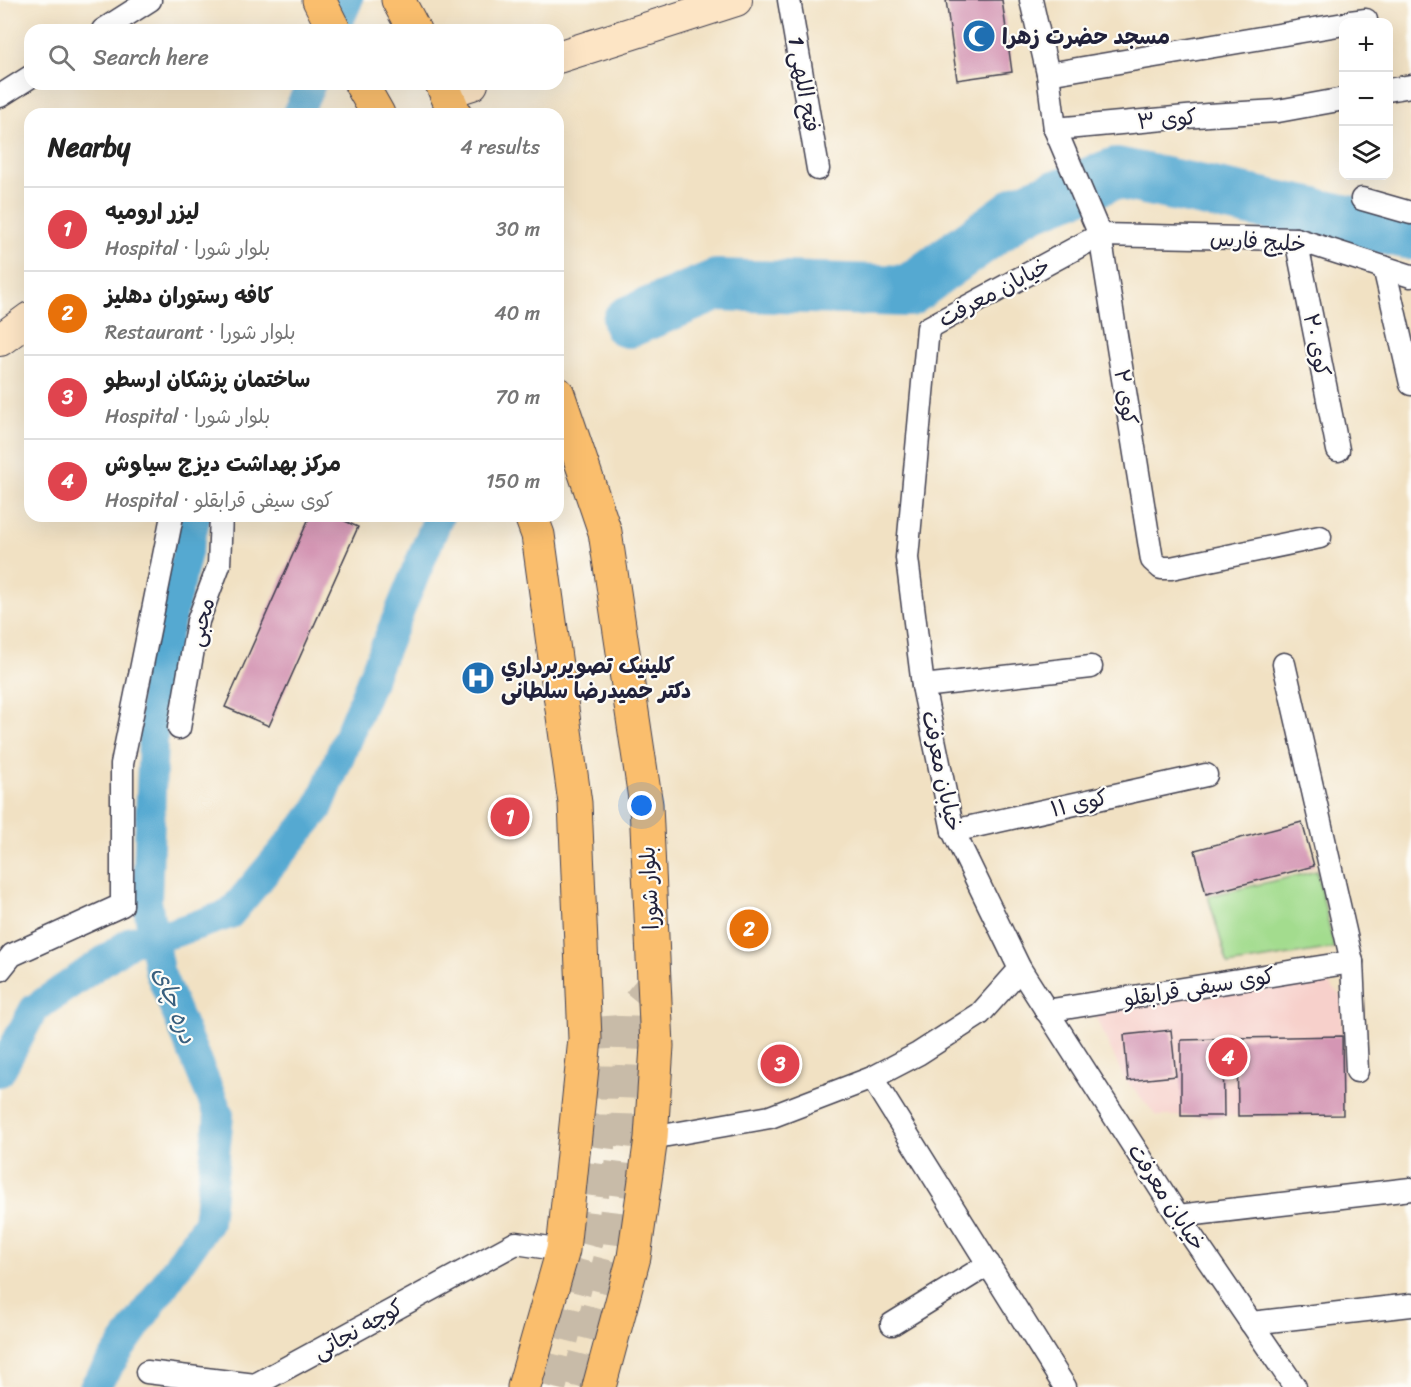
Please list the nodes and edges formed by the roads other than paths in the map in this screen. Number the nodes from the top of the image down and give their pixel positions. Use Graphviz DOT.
graph roads {
  1 [pos="150,0"];
  2 [pos="319,0"];
  3 [pos="398,0"];
  4 [pos="736,0"];
  5 [pos="789,0"];
  6 [pos="1031,0"];
  7 [pos="112,24"];
  8 [pos="331,24"];
  9 [pos="411,24"];
  10 [pos="1339,25"];
  11 [pos="564,55"];
  12 [pos="1048,74"];
  13 [pos="24,81"];
  14 [pos="1411,86"];
  15 [pos="1393,89"];
  16 [pos="0,96"];
  17 [pos="1339,100"];
  18 [pos="1056,129"];
  19 [pos="818,169"];
  20 [pos="1362,199"];
  21 [pos="1411,213"];
  22 [pos="1100,235"];
  23 [pos="1296,239"];
  24 [pos="1384,267"];
  25 [pos="1411,276"];
  26 [pos="24,322"];
  27 [pos="0,340"];
  28 [pos="1411,384"];
  29 [pos="565,440"];
  30 [pos="1338,450"];
  31 [pos="171,522"];
  32 [pos="221,522"];
  33 [pos="533,522"];
  34 [pos="1320,537"];
  35 [pos="1284,664"];
  36 [pos="1091,667"];
  37 [pos="923,686"];
  38 [pos="179,728"];
  39 [pos="1206,775"];
  40 [pos="953,831"];
  41 [pos="1352,963"];
  42 [pos="1020,969"];
  43 [pos="0,970"];
  44 [pos="1046,1011"];
  45 [pos="1357,1071"];
  46 [pos="872,1078"];
  47 [pos="651,1138"];
  48 [pos="1411,1189"];
  49 [pos="1179,1216"];
  50 [pos="563,1250"];
  51 [pos="989,1264"];
  52 [pos="1411,1305"];
  53 [pos="1251,1323"];
  54 [pos="892,1324"];
  55 [pos="147,1372"];
  56 [pos="524,1387"];
  57 [pos="599,1387"];
  58 [pos="1065,1387"];
  59 [pos="1295,1387"];
  1 -- 7 [label="street"];
  2 -- 8 [label="main road"];
  3 -- 9 [label="main road"];
  4 -- 11 [label="street"];
  5 -- 19 [label="street, فتح اللهی 1"];
  6 -- 12 [label="street, کوی ۲"];
  10 -- 12 [label="street"];
  12 -- 18 [label="street, کوی ۲"];
  13 -- 16 [label="street"];
  14 -- 15 [label="street"];
  17 -- 18 [label="street, کوی ۳"];
  18 -- 22 [label="street, کوی ۲"];
  20 -- 21 [label="street"];
  22 -- 23 [label="street, خلیج فارس"];
  22 -- 34 [label="street, کوی ۲"];
  22 -- 37 [label="street, خیابان معرفت"];
  23 -- 24 [label="street, خلیج فارس"];
  23 -- 30 [label="street, کوی ۲۰"];
  24 -- 25 [label="street, خلیج فارس"];
  24 -- 28 [label="street"];
  26 -- 27 [label="street"];
  29 -- 47 [label="main road, بلوار شورا"];
  31 -- 43 [label="street"];
  32 -- 38 [label="street, محبی"];
  33 -- 50 [label="main road"];
  35 -- 41 [label="street"];
  36 -- 37 [label="street"];
  37 -- 40 [label="street, خیابان معرفت"];
  39 -- 40 [label="street, کوی ۱۱"];
  40 -- 42 [label="street, خیابان معرفت"];
  41 -- 44 [label="street, کوی سیفی قرابقلو"];
  41 -- 45 [label="street"];
  42 -- 44 [label="street, خیابان معرفت"];
  42 -- 46 [label="street"];
  44 -- 49 [label="street, خیابان معرفت"];
  46 -- 47 [label="street"];
  46 -- 51 [label="street"];
  47 -- 57 [label="main road, بلوار شورا"];
  48 -- 49 [label="street"];
  49 -- 53 [label="street, خیابان معرفت"];
  50 -- 55 [label="street, کوچه نجاتی"];
  50 -- 56 [label="main road"];
  51 -- 54 [label="street"];
  51 -- 58 [label="street"];
  52 -- 53 [label="street"];
  53 -- 59 [label="street, خیابان معرفت"];
}
